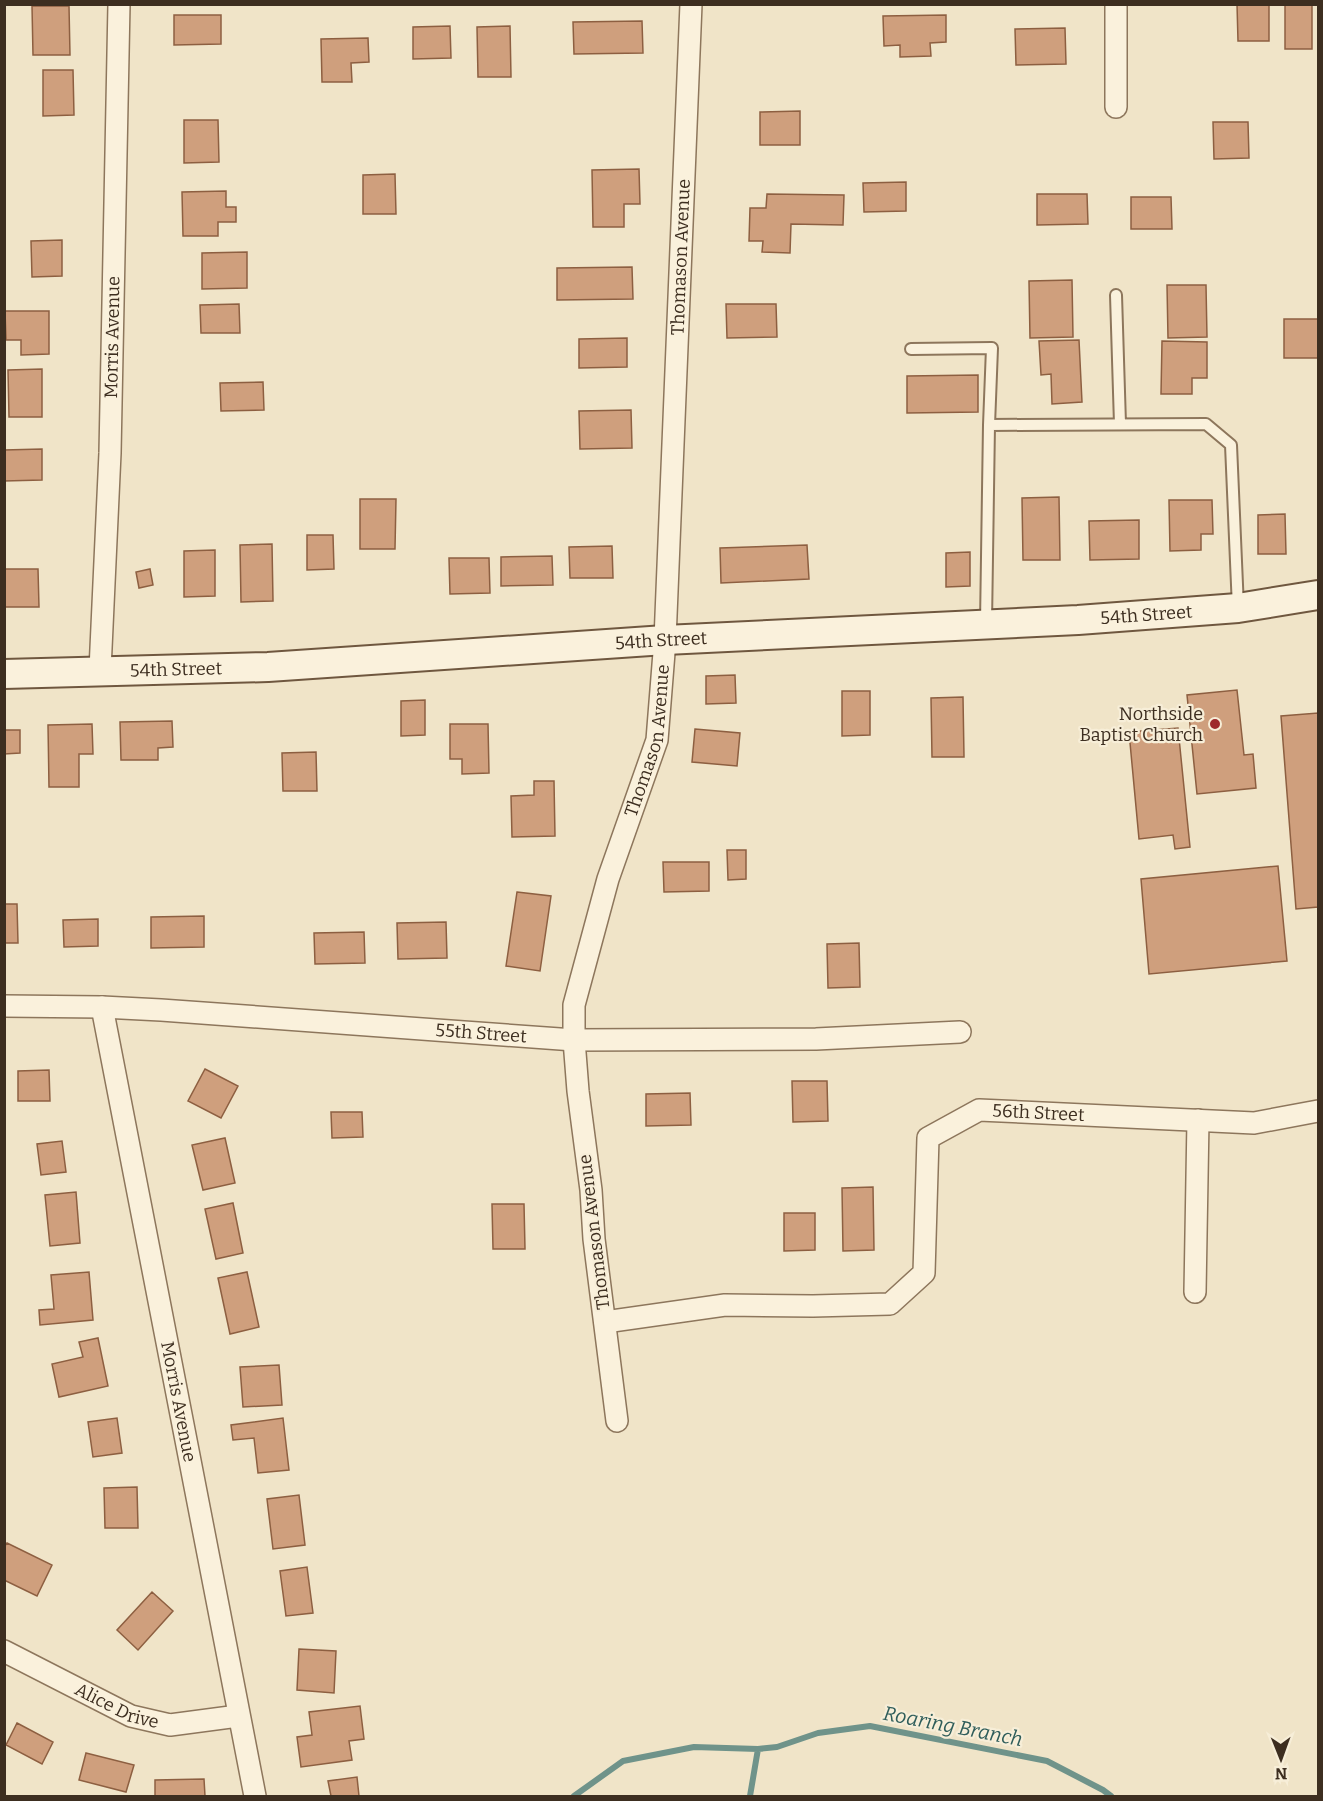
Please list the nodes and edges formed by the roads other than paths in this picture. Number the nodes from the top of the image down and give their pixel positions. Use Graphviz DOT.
graph roads {
  1 [pos="119,4"];
  2 [pos="692,4"];
  3 [pos="1116,4"];
  4 [pos="1116,107"];
  5 [pos="1116,296"];
  6 [pos="911,349"];
  7 [pos="1120,424"];
  8 [pos="989,425"];
  9 [pos="1318,595"];
  10 [pos="1238,608"];
  11 [pos="986,623"];
  12 [pos="665,640"];
  13 [pos="100,670"];
  14 [pos="4,674"];
  15 [pos="4,1006"];
  16 [pos="102,1007"];
  17 [pos="960,1032"];
  18 [pos="574,1040"];
  19 [pos="1318,1111"];
  20 [pos="1198,1120"];
  21 [pos="1195,1292"];
  22 [pos="725,1305"];
  23 [pos="605,1322"];
  24 [pos="617,1421"];
  25 [pos="4,1651"];
  26 [pos="238,1716"];
  27 [pos="255,1797"];
  1 -- 13 [label="street, Morris Avenue"];
  2 -- 12 [label="street, Thomason Avenue"];
  3 -- 4 [label="street"];
  5 -- 7 [label="lane"];
  6 -- 8 [label="lane"];
  7 -- 8 [label="lane"];
  7 -- 10 [label="lane"];
  8 -- 11 [label="lane"];
  9 -- 10 [label="main road, 54th Street"];
  10 -- 11 [label="main road, 54th Street"];
  11 -- 12 [label="main road, 54th Street"];
  12 -- 13 [label="main road, 54th Street"];
  12 -- 18 [label="street, Thomason Avenue"];
  13 -- 14 [label="main road, 54th Street"];
  15 -- 16 [label="street, 55th Street"];
  16 -- 18 [label="street, 55th Street"];
  16 -- 26 [label="street, Morris Avenue"];
  17 -- 18 [label="street, 55th Street"];
  18 -- 23 [label="street, Thomason Avenue"];
  19 -- 20 [label="street, 56th Street"];
  20 -- 21 [label="street"];
  20 -- 22 [label="street, 56th Street"];
  22 -- 23 [label="street, Thomason Avenue"];
  23 -- 24 [label="street, Thomason Avenue"];
  25 -- 26 [label="street, Alice Drive"];
  26 -- 27 [label="street, Morris Avenue"];
}
